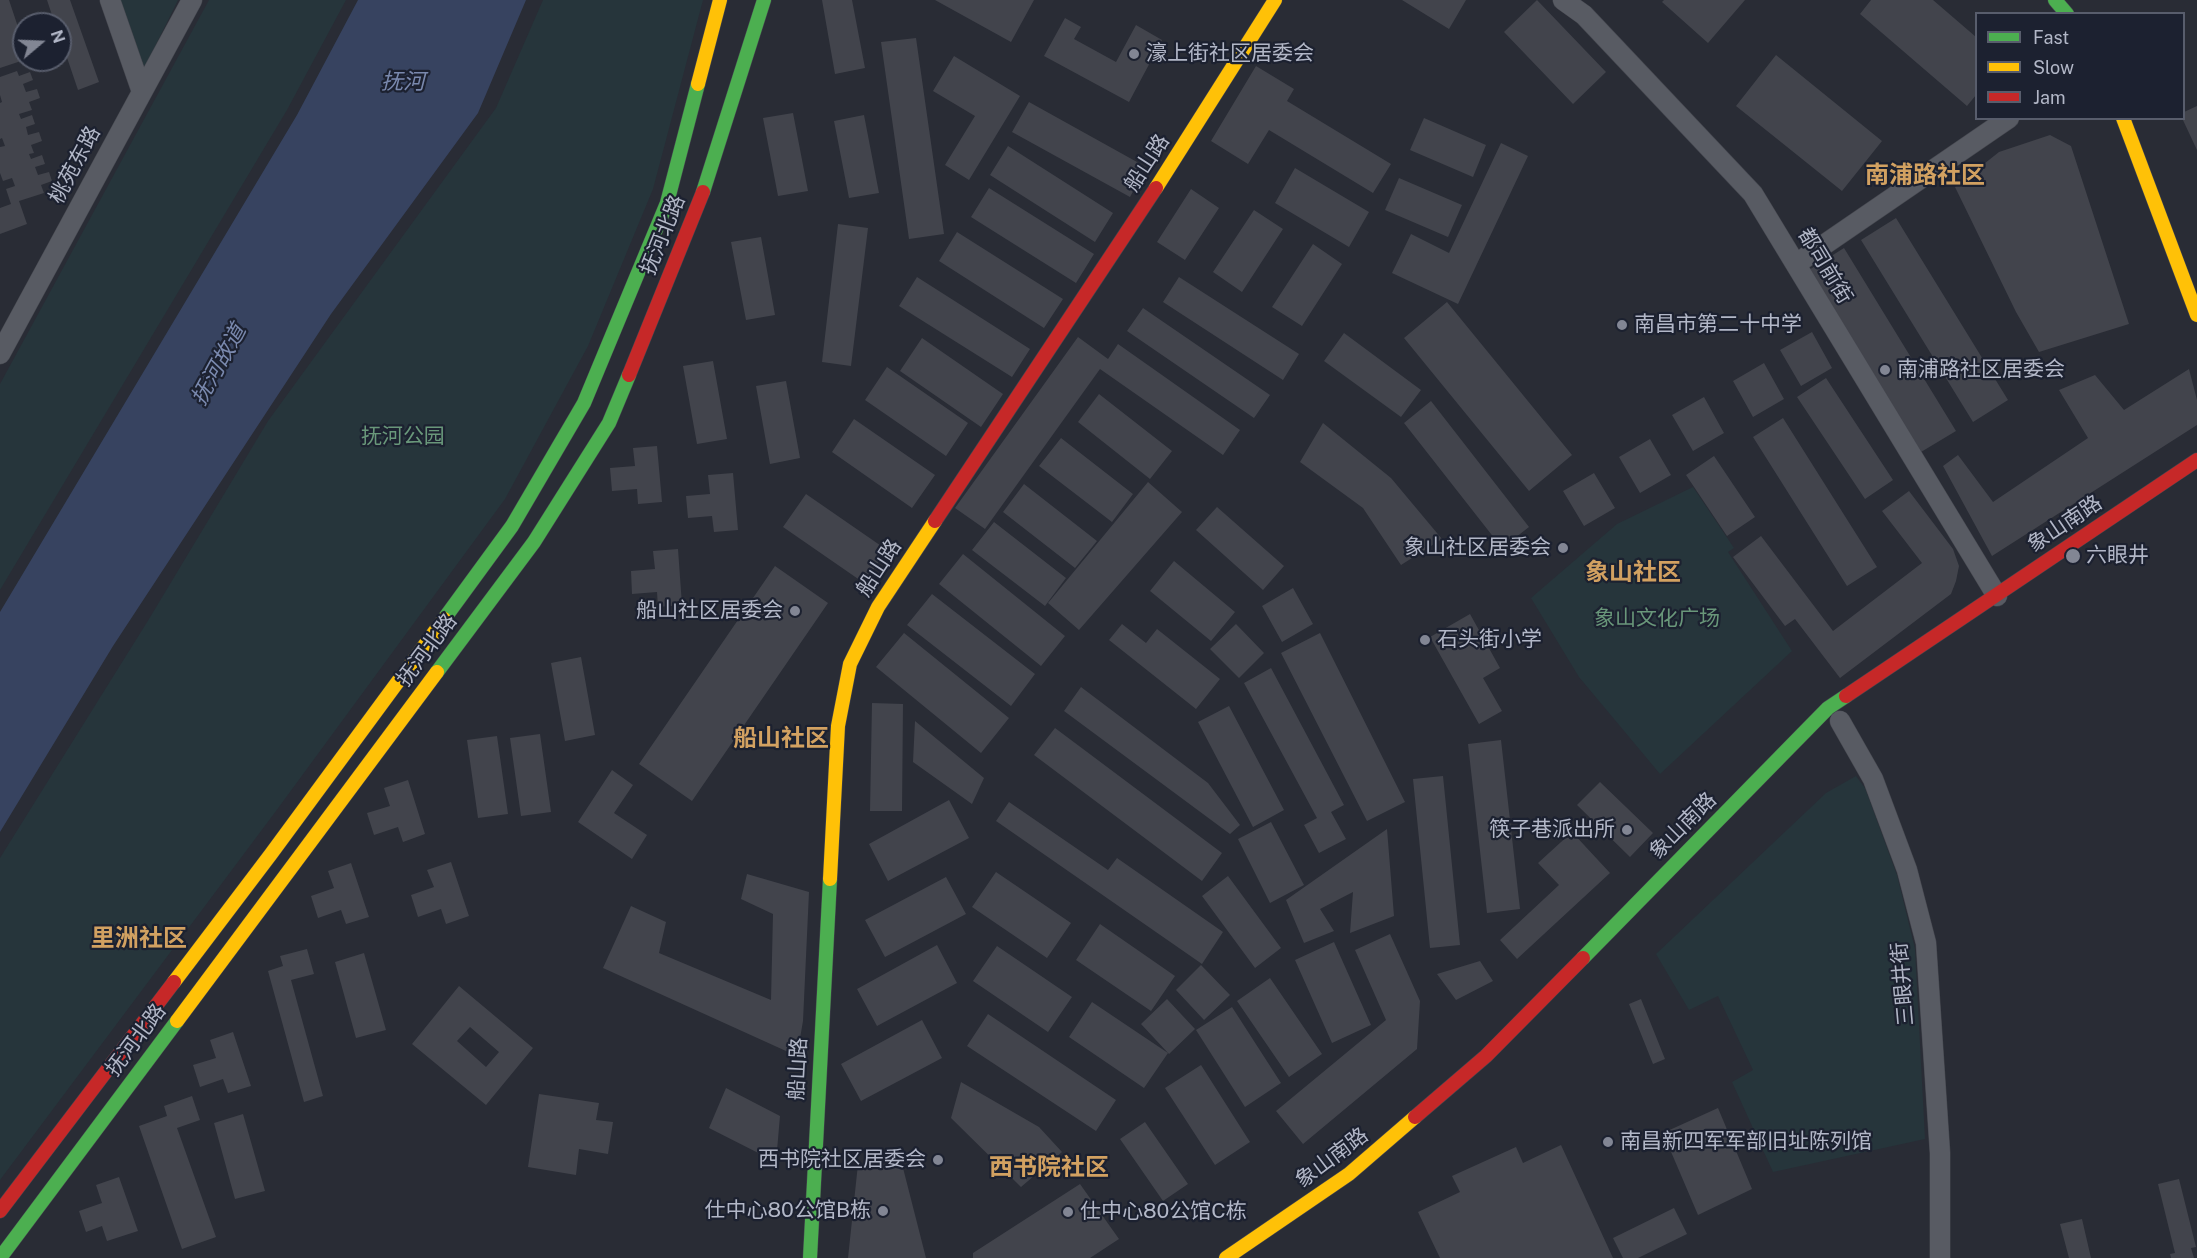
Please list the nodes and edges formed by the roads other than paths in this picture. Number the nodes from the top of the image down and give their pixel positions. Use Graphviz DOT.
graph roads {
  1 [pos="110,0"];
  2 [pos="192,0"];
  3 [pos="720,0"];
  4 [pos="764,0"];
  5 [pos="1275,0"];
  6 [pos="1563,0"];
  7 [pos="2055,0"];
  8 [pos="2065,12"];
  9 [pos="142,92"];
  10 [pos="2006,120"];
  11 [pos="2124,120"];
  12 [pos="1796,264"];
  13 [pos="2197,315"];
  14 [pos="0,354"];
  15 [pos="2197,460"];
  16 [pos="1997,596"];
  17 [pos="1841,722"];
  18 [pos="0,1211"];
  19 [pos="0,1258"];
  20 [pos="810,1258"];
  21 [pos="1226,1258"];
  22 [pos="1940,1258"];
  1 -- 9 [label="street"];
  2 -- 9 [label="street, 桃苑东路"];
  3 -- 18 [label="main road, 抚河北路"];
  4 -- 19 [label="main road, 抚河北路"];
  5 -- 20 [label="main road, 船山路"];
  6 -- 12 [label="street, 都司前街"];
  7 -- 8 [label="main road"];
  9 -- 14 [label="street, 桃苑东路"];
  10 -- 12 [label="street"];
  11 -- 13 [label="main road"];
  12 -- 16 [label="street, 都司前街"];
  15 -- 16 [label="main road, 象山南路"];
  16 -- 21 [label="main road, 象山南路"];
  17 -- 22 [label="street, 三眼井街"];
}
